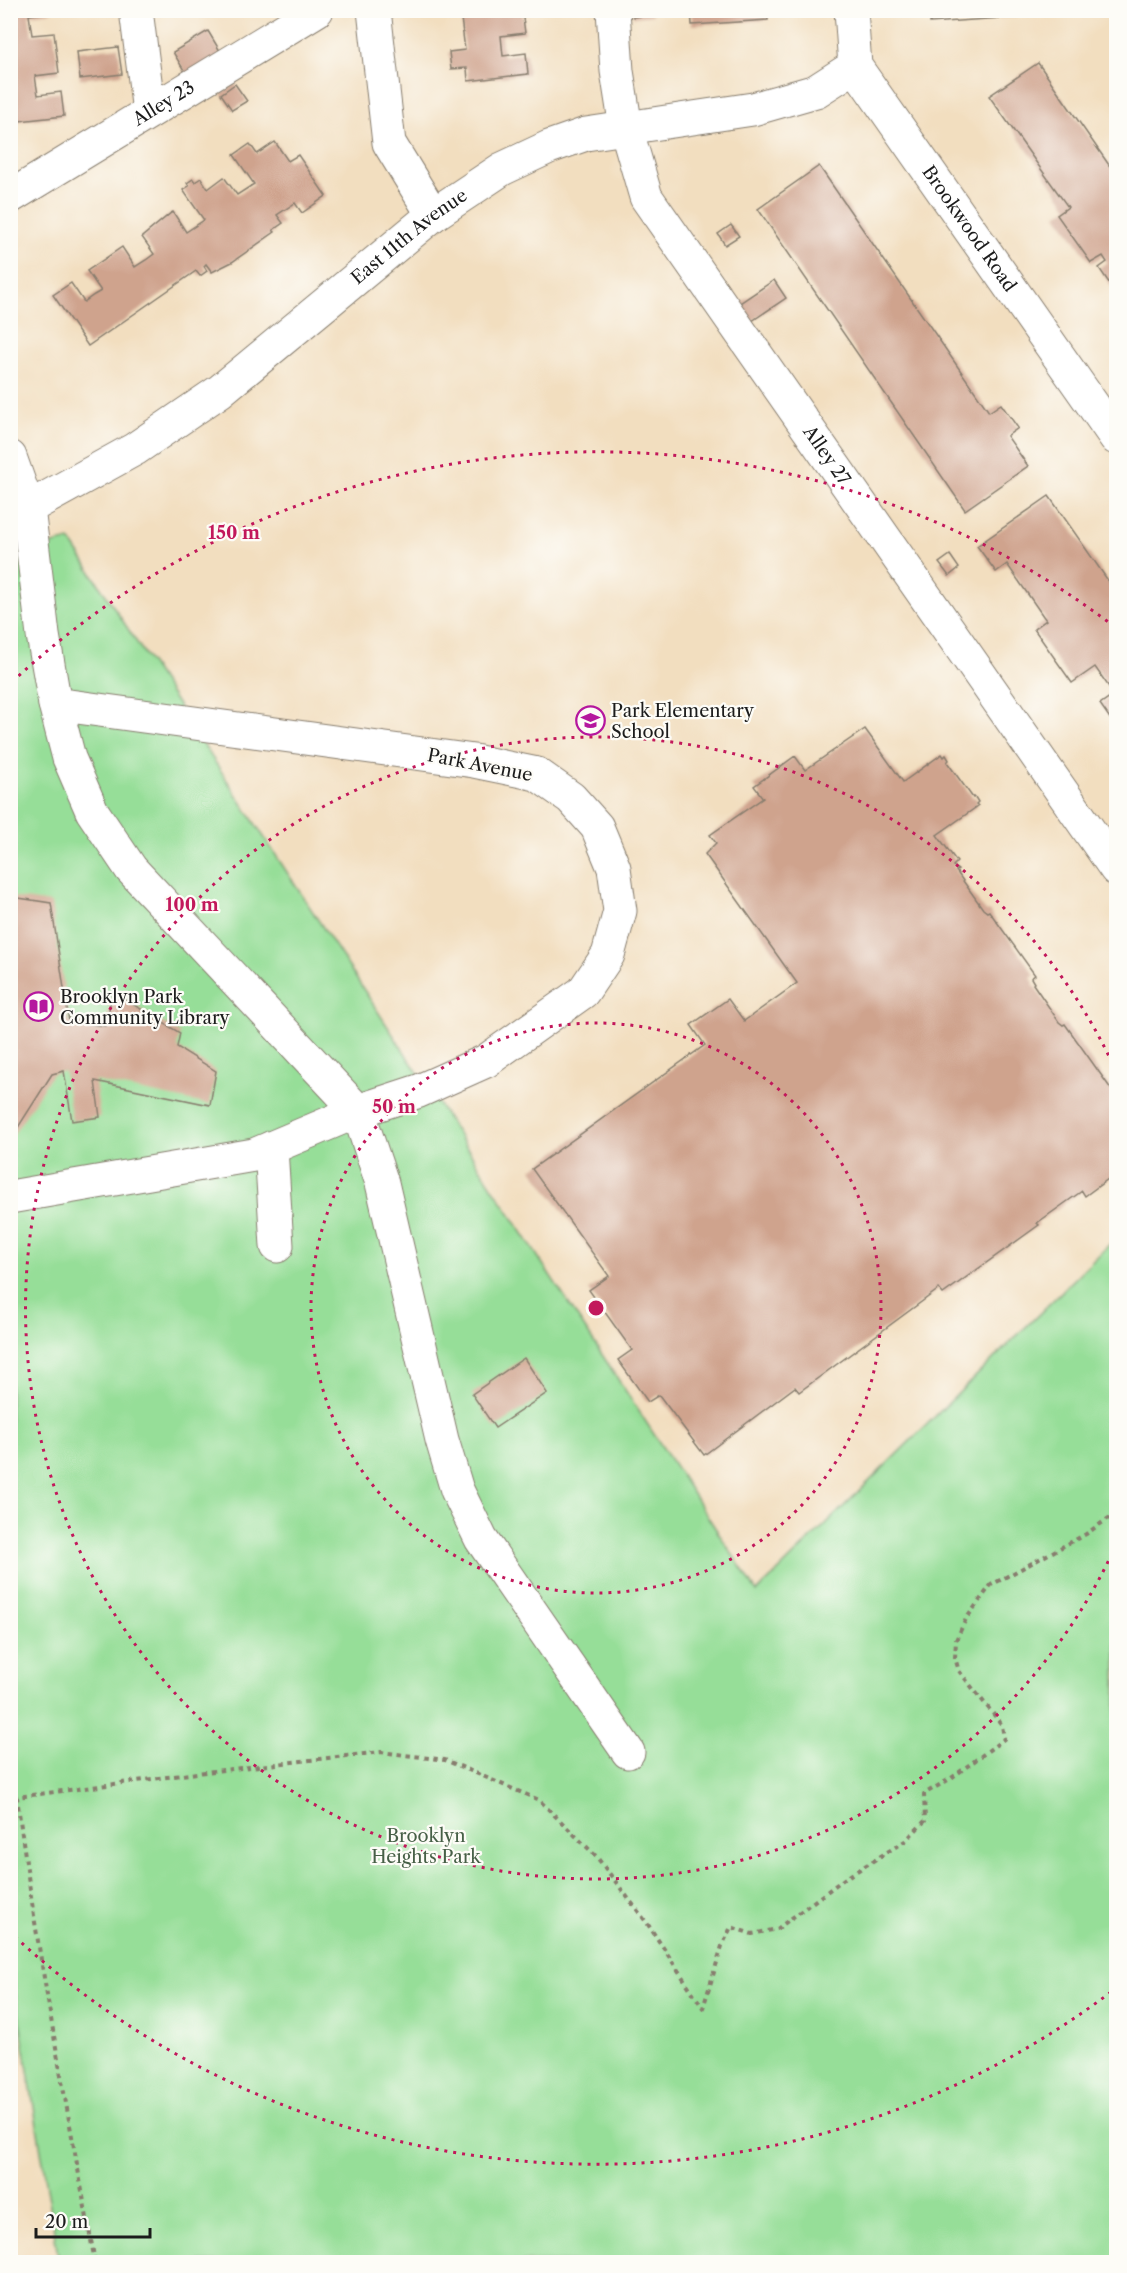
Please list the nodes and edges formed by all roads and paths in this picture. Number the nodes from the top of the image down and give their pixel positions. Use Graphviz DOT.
graph roads {
  1 [pos="136,10"];
  2 [pos="317,10"];
  3 [pos="374,10"];
  4 [pos="613,10"];
  5 [pos="851,10"];
  6 [pos="855,66"];
  7 [pos="149,112"];
  8 [pos="626,128"];
  9 [pos="10,197"];
  10 [pos="433,215"];
  11 [pos="1116,438"];
  12 [pos="10,457"];
  13 [pos="19,510"];
  14 [pos="55,704"];
  15 [pos="1116,869"];
  16 [pos="358,1111"];
  17 [pos="271,1148"];
  18 [pos="10,1197"];
  19 [pos="278,1246"];
  20 [pos="1116,1513"];
  21 [pos="628,1752"];
  22 [pos="95,2262"];
  1 -- 7 [label="street"];
  2 -- 7 [label="street, Alley 23"];
  3 -- 10 [label="street"];
  4 -- 8 [label="street, Alley 27"];
  5 -- 6 [label="street"];
  6 -- 8 [label="street, East 11th Avenue"];
  6 -- 11 [label="street, Brookwood Road"];
  7 -- 9 [label="street, Alley 23"];
  8 -- 10 [label="street, East 11th Avenue"];
  8 -- 15 [label="street, Alley 27"];
  10 -- 13 [label="street, East 11th Avenue"];
  12 -- 13 [label="street"];
  13 -- 14 [label="street"];
  14 -- 16 [label="street"];
  14 -- 16 [label="street, Park Avenue"];
  16 -- 17 [label="street, Park Avenue"];
  16 -- 21 [label="street"];
  17 -- 18 [label="street, Park Avenue"];
  17 -- 19 [label="street"];
  20 -- 22 [label="path"];
}
